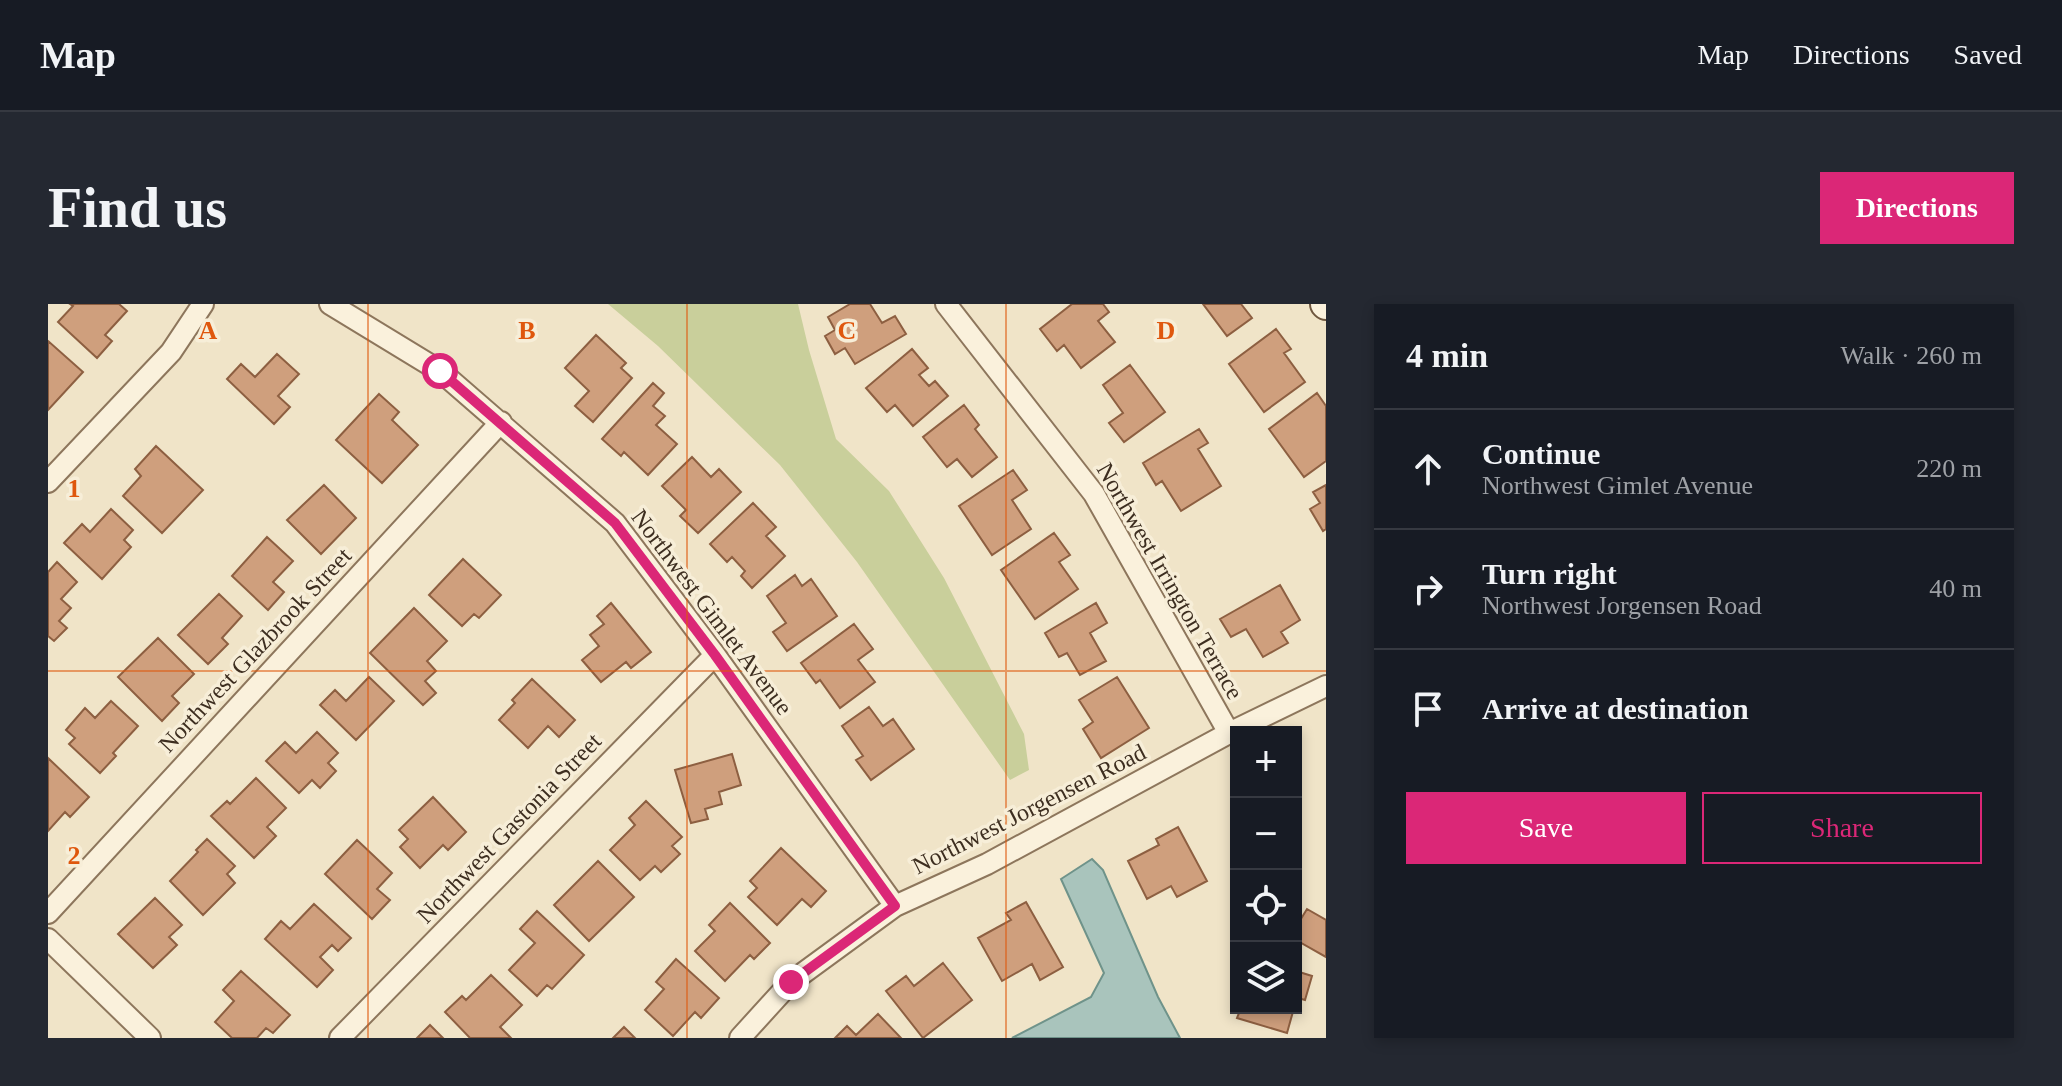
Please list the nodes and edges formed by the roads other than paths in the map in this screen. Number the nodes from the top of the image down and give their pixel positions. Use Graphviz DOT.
graph roads {
  1 [pos="203,304"];
  2 [pos="330,304"];
  3 [pos="946,304"];
  4 [pos="501,422"];
  5 [pos="48,482"];
  6 [pos="715,655"];
  7 [pos="1326,686"];
  8 [pos="1229,733"];
  9 [pos="895,906"];
  10 [pos="48,913"];
  11 [pos="48,939"];
  12 [pos="150,1038"];
  13 [pos="340,1038"];
  14 [pos="740,1038"];
  1 -- 5 [label="street"];
  2 -- 4 [label="street, Northwest Gimlet Avenue"];
  3 -- 8 [label="street, Northwest Irrington Terrace"];
  4 -- 6 [label="street, Northwest Gimlet Avenue"];
  4 -- 10 [label="street, Northwest Glazbrook Street"];
  6 -- 9 [label="street, Northwest Gimlet Avenue"];
  6 -- 13 [label="street, Northwest Gastonia Street"];
  7 -- 8 [label="street, Northwest Jorgensen Road"];
  8 -- 9 [label="street, Northwest Jorgensen Road"];
  9 -- 14 [label="street, Northwest Jorgensen Road"];
  11 -- 12 [label="street"];
}
